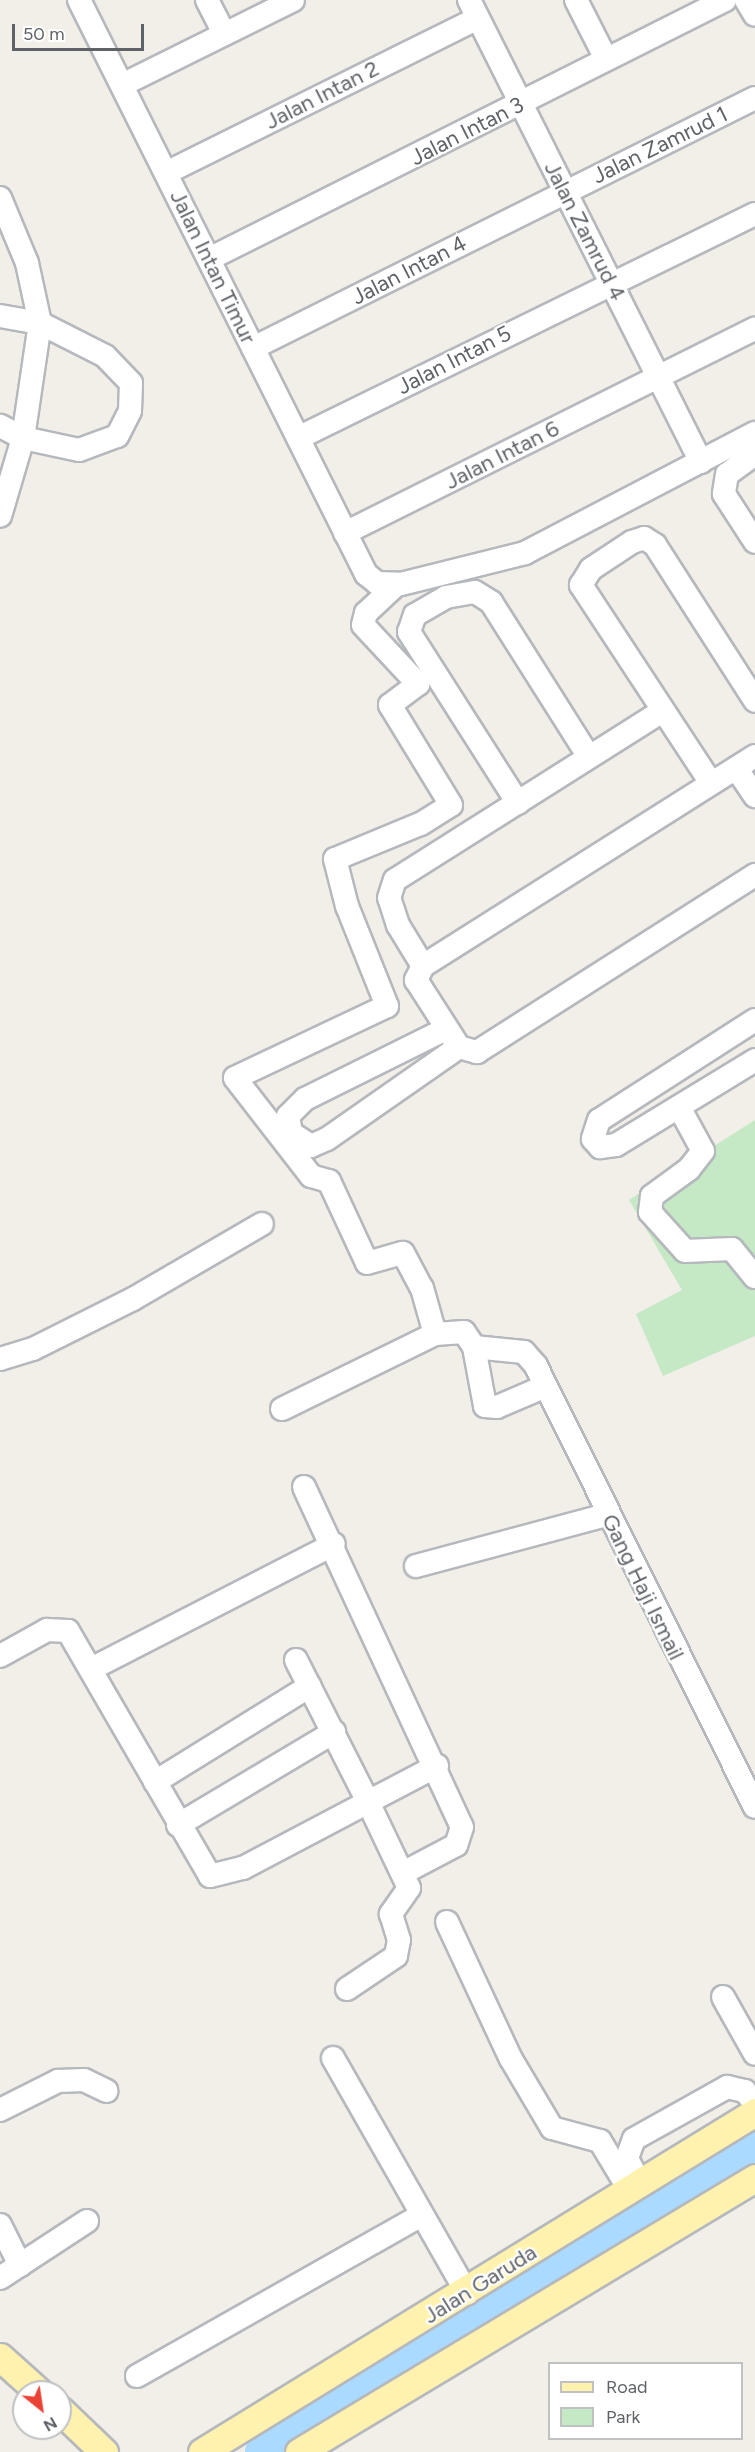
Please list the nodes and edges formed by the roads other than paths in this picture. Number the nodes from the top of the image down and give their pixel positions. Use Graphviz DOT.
graph roads {
  1 [pos="79,0"];
  2 [pos="207,0"];
  3 [pos="293,0"];
  4 [pos="576,0"];
  5 [pos="725,0"];
  6 [pos="746,0"];
  7 [pos="698,6"];
  8 [pos="473,9"];
  9 [pos="755,15"];
  10 [pos="224,34"];
  11 [pos="606,59"];
  12 [pos="122,85"];
  13 [pos="755,98"];
  14 [pos="521,104"];
  15 [pos="166,173"];
  16 [pos="566,192"];
  17 [pos="0,198"];
  18 [pos="755,214"];
  19 [pos="209,260"];
  20 [pos="611,282"];
  21 [pos="0,316"];
  22 [pos="40,323"];
  23 [pos="755,329"];
  24 [pos="253,348"];
  25 [pos="659,377"];
  26 [pos="0,426"];
  27 [pos="755,433"];
  28 [pos="23,438"];
  29 [pos="298,438"];
  30 [pos="755,454"];
  31 [pos="701,462"];
  32 [pos="0,516"];
  33 [pos="345,533"];
  34 [pos="755,542"];
  35 [pos="396,585"];
  36 [pos="755,700"];
  37 [pos="662,711"];
  38 [pos="590,757"];
  39 [pos="746,762"];
  40 [pos="711,783"];
  41 [pos="755,796"];
  42 [pos="518,802"];
  43 [pos="755,875"];
  44 [pos="423,966"];
  45 [pos="755,1020"];
  46 [pos="453,1038"];
  47 [pos="755,1060"];
  48 [pos="679,1107"];
  49 [pos="262,1224"];
  50 [pos="755,1277"];
  51 [pos="435,1334"];
  52 [pos="474,1347"];
  53 [pos="0,1359"];
  54 [pos="544,1387"];
  55 [pos="282,1409"];
  56 [pos="304,1487"];
  57 [pos="607,1515"];
  58 [pos="334,1544"];
  59 [pos="416,1566"];
  60 [pos="0,1656"];
  61 [pos="296,1660"];
  62 [pos="91,1669"];
  63 [pos="310,1686"];
  64 [pos="334,1732"];
  65 [pos="436,1767"];
  66 [pos="155,1782"];
  67 [pos="368,1802"];
  68 [pos="755,1807"];
  69 [pos="178,1825"];
  70 [pos="403,1873"];
  71 [pos="447,1922"];
  72 [pos="347,1989"];
  73 [pos="723,1997"];
  74 [pos="755,2054"];
  75 [pos="333,2058"];
  76 [pos="107,2091"];
  77 [pos="755,2104"];
  78 [pos="0,2110"];
  79 [pos="755,2112"];
  80 [pos="755,2178"];
  81 [pos="634,2186"];
  82 [pos="421,2215"];
  83 [pos="87,2221"];
  84 [pos="0,2225"];
  85 [pos="20,2265"];
  86 [pos="0,2278"];
  87 [pos="467,2293"];
  88 [pos="1,2360"];
  89 [pos="136,2376"];
  90 [pos="25,2380"];
  91 [pos="72,2421"];
  92 [pos="98,2444"];
  93 [pos="126,2452"];
  94 [pos="202,2452"];
  95 [pos="299,2452"];
  1 -- 12 [label="street, Jalan Intan Timur"];
  2 -- 10 [label="street"];
  3 -- 10 [label="street"];
  4 -- 11 [label="street"];
  5 -- 7 [label="street, Jalan Intan 3"];
  6 -- 9 [label="street"];
  7 -- 11 [label="street, Jalan Intan 3"];
  8 -- 14 [label="street, Jalan Zamrud 4"];
  8 -- 15 [label="street, Jalan Intan 2"];
  10 -- 12 [label="street"];
  11 -- 14 [label="street, Jalan Intan 3"];
  12 -- 15 [label="street, Jalan Intan Timur"];
  13 -- 16 [label="street, Jalan Zamrud 1"];
  14 -- 16 [label="street, Jalan Zamrud 4"];
  14 -- 19 [label="street, Jalan Intan 3"];
  15 -- 19 [label="street, Jalan Intan Timur"];
  16 -- 20 [label="street, Jalan Zamrud 4"];
  16 -- 24 [label="street, Jalan Intan 4"];
  17 -- 22 [label="street"];
  18 -- 20 [label="street, Jalan Intan 5"];
  19 -- 24 [label="street, Jalan Intan Timur"];
  20 -- 25 [label="street, Jalan Zamrud 4"];
  20 -- 29 [label="street, Jalan Intan 5"];
  21 -- 22 [label="street"];
  22 -- 28 [label="street"];
  22 -- 28 [label="street"];
  23 -- 25 [label="street, Jalan Intan 6"];
  24 -- 29 [label="street, Jalan Intan Timur"];
  25 -- 31 [label="street, Jalan Zamrud 4"];
  25 -- 33 [label="street, Jalan Intan 6"];
  26 -- 28 [label="street"];
  27 -- 31 [label="street"];
  28 -- 32 [label="street"];
  29 -- 33 [label="street, Jalan Intan Timur"];
  30 -- 34 [label="street"];
  31 -- 35 [label="street"];
  33 -- 35 [label="street"];
  35 -- 51 [label="street"];
  36 -- 37 [label="street"];
  37 -- 38 [label="street"];
  37 -- 40 [label="street"];
  38 -- 42 [label="street"];
  38 -- 42 [label="street"];
  39 -- 40 [label="street"];
  39 -- 41 [label="street"];
  40 -- 44 [label="street"];
  42 -- 44 [label="street"];
  43 -- 46 [label="street"];
  44 -- 46 [label="street"];
  45 -- 48 [label="street"];
  46 -- 46 [label="street"];
  47 -- 48 [label="street"];
  48 -- 50 [label="street"];
  49 -- 53 [label="street"];
  51 -- 52 [label="street"];
  51 -- 55 [label="street"];
  52 -- 54 [label="street, Gang Haji Ismail"];
  52 -- 54 [label="street"];
  54 -- 57 [label="street, Gang Haji Ismail"];
  56 -- 58 [label="street"];
  57 -- 59 [label="street"];
  57 -- 68 [label="street, Gang Haji Ismail"];
  58 -- 62 [label="street"];
  58 -- 65 [label="street"];
  60 -- 62 [label="street"];
  61 -- 63 [label="street"];
  62 -- 66 [label="street"];
  63 -- 64 [label="street"];
  63 -- 66 [label="street"];
  64 -- 67 [label="street"];
  64 -- 69 [label="street"];
  65 -- 67 [label="street"];
  65 -- 70 [label="street"];
  66 -- 69 [label="street"];
  67 -- 69 [label="street"];
  67 -- 70 [label="street"];
  70 -- 72 [label="street"];
  71 -- 81 [label="street"];
  73 -- 74 [label="street"];
  75 -- 82 [label="street"];
  76 -- 78 [label="street"];
  77 -- 81 [label="street"];
  79 -- 81 [label="main road, Jalan Garuda"];
  80 -- 95 [label="main road"];
  81 -- 87 [label="main road, Jalan Garuda"];
  82 -- 87 [label="street"];
  82 -- 89 [label="street"];
  83 -- 85 [label="street"];
  84 -- 85 [label="street"];
  85 -- 86 [label="street"];
  87 -- 94 [label="main road, Jalan Garuda"];
  88 -- 90 [label="main road"];
  91 -- 92 [label="main road"];
  92 -- 93 [label="main road"];
}
